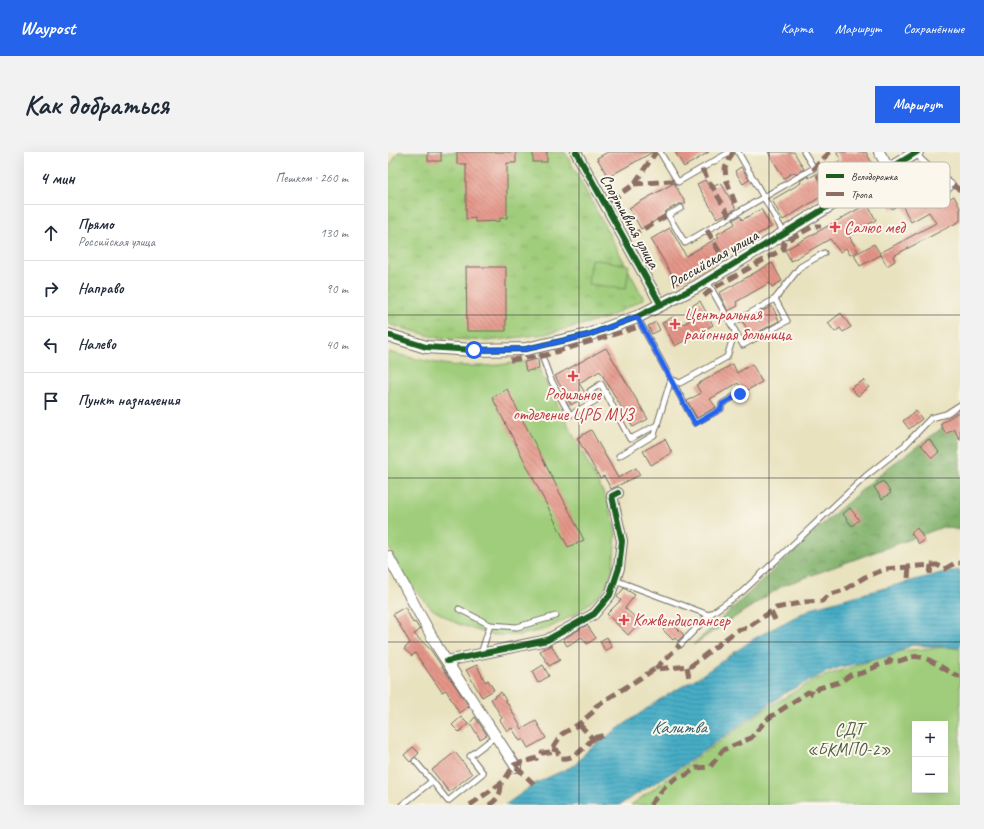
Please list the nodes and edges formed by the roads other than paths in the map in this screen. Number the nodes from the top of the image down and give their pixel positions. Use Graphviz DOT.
graph roads {
  1 [pos="576,152"];
  2 [pos="660,152"];
  3 [pos="730,152"];
  4 [pos="738,152"];
  5 [pos="804,152"];
  6 [pos="879,152"];
  7 [pos="918,155"];
  8 [pos="885,162"];
  9 [pos="904,162"];
  10 [pos="926,162"];
  11 [pos="763,198"];
  12 [pos="682,208"];
  13 [pos="825,208"];
  14 [pos="784,233"];
  15 [pos="824,253"];
  16 [pos="706,280"];
  17 [pos="775,299"];
  18 [pos="661,304"];
  19 [pos="637,317"];
  20 [pos="731,324"];
  21 [pos="735,331"];
  22 [pos="388,335"];
  23 [pos="542,356"];
  24 [pos="671,379"];
  25 [pos="740,394"];
  26 [pos="960,405"];
  27 [pos="658,425"];
  28 [pos="618,456"];
  29 [pos="618,493"];
  30 [pos="388,556"];
  31 [pos="615,580"];
  32 [pos="458,609"];
  33 [pos="709,615"];
  34 [pos="556,616"];
  35 [pos="490,625"];
  36 [pos="680,645"];
  37 [pos="481,654"];
  38 [pos="447,661"];
  39 [pos="492,739"];
  40 [pos="415,761"];
  41 [pos="516,767"];
  42 [pos="432,781"];
  43 [pos="402,805"];
  1 -- 18 [label="street, Спортивная улица"];
  2 -- 3 [label="lane"];
  4 -- 11 [label="lane"];
  5 -- 11 [label="lane"];
  6 -- 8 [label="street"];
  7 -- 9 [label="street, Российская улица"];
  7 -- 10 [label="lane"];
  11 -- 12 [label="lane"];
  11 -- 14 [label="lane"];
  13 -- 14 [label="street, Российская улица"];
  14 -- 16 [label="street, Российская улица"];
  15 -- 17 [label="lane"];
  16 -- 18 [label="street, Российская улица"];
  16 -- 20 [label="lane"];
  17 -- 20 [label="lane"];
  17 -- 21 [label="lane"];
  18 -- 19 [label="street, Российская улица"];
  19 -- 22 [label="street, Российская улица"];
  19 -- 24 [label="lane"];
  20 -- 21 [label="lane"];
  21 -- 24 [label="lane"];
  23 -- 27 [label="lane"];
  24 -- 25 [label="lane"];
  24 -- 27 [label="lane"];
  26 -- 33 [label="lane"];
  27 -- 28 [label="lane"];
  29 -- 31 [label="street"];
  30 -- 38 [label="street"];
  31 -- 33 [label="lane"];
  31 -- 37 [label="street"];
  32 -- 35 [label="lane"];
  33 -- 36 [label="lane"];
  34 -- 35 [label="lane"];
  35 -- 37 [label="lane"];
  37 -- 38 [label="street"];
  38 -- 41 [label="street"];
  39 -- 42 [label="lane"];
  40 -- 42 [label="lane"];
  42 -- 43 [label="lane"];
}
